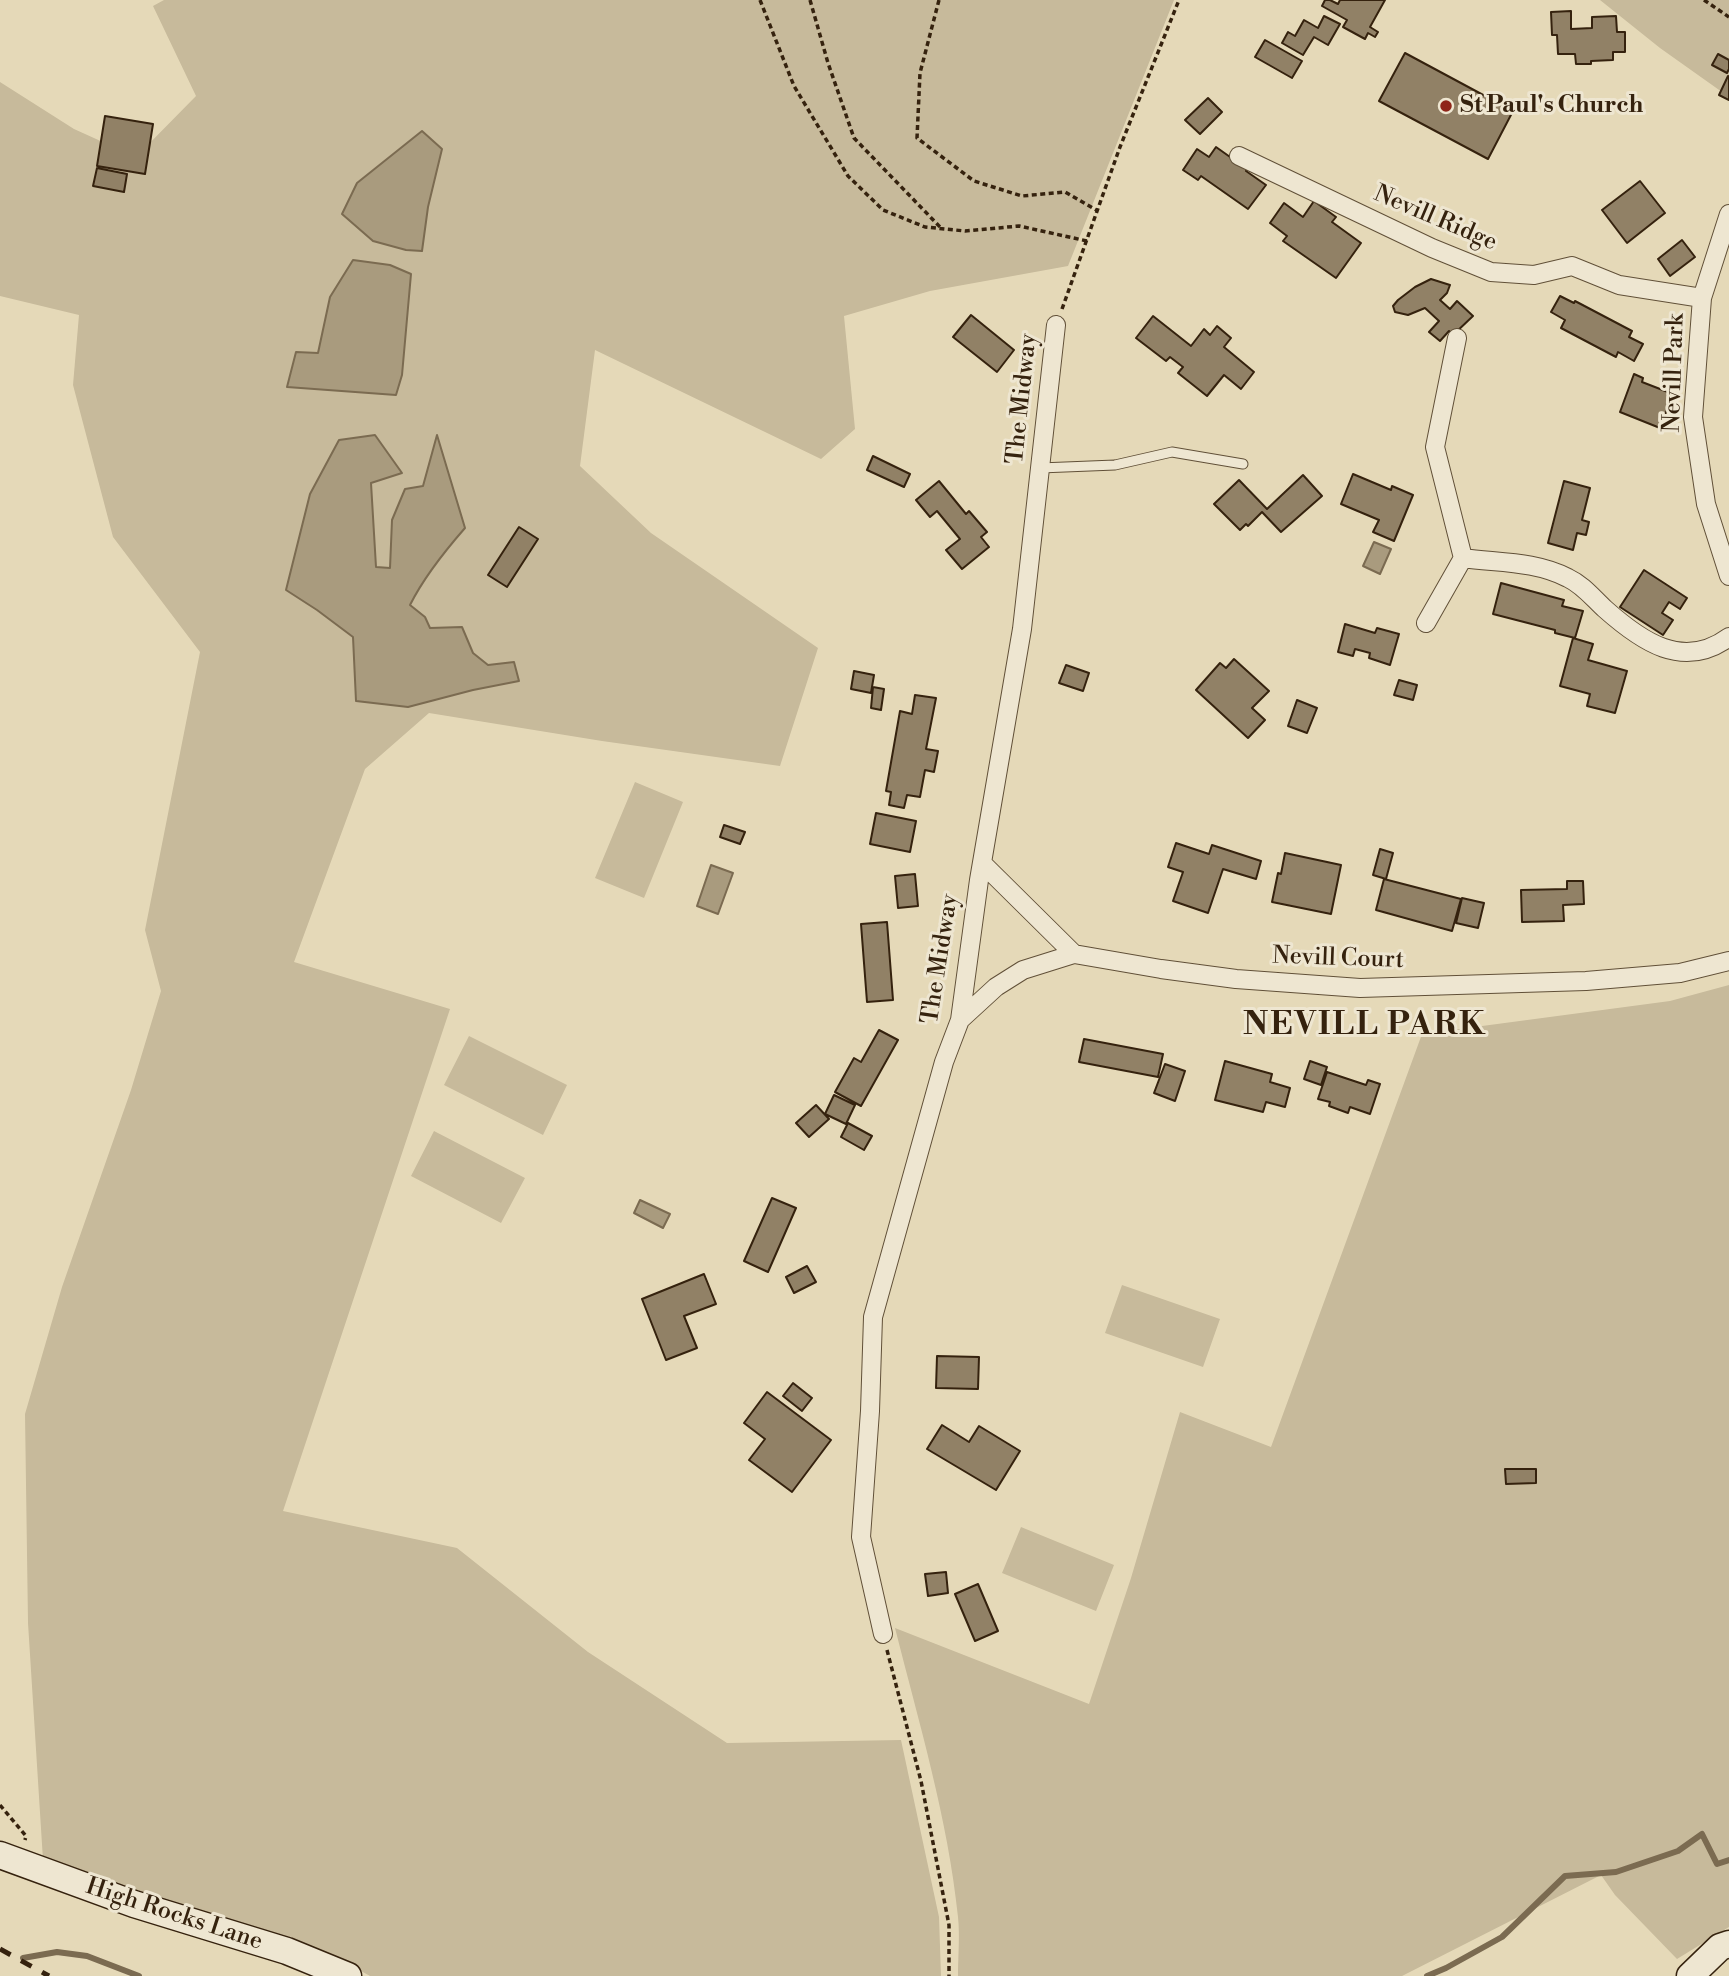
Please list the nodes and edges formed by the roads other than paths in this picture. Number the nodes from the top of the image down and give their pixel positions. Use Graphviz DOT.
graph roads {
  1 [pos="1239,156"];
  2 [pos="1729,214"];
  3 [pos="1702,298"];
  4 [pos="1056,325"];
  5 [pos="1457,338"];
  6 [pos="1243,464"];
  7 [pos="1040,468"];
  8 [pos="1463,558"];
  9 [pos="1729,576"];
  10 [pos="1426,623"];
  11 [pos="1729,637"];
  12 [pos="983,864"];
  13 [pos="1074,954"];
  14 [pos="1729,961"];
  15 [pos="960,1020"];
  16 [pos="883,1634"];
  17 [pos="8,1858"];
  18 [pos="1729,1944"];
  19 [pos="348,1976"];
  20 [pos="1690,1976"];
  1 -- 3 [label="street, Nevill Ridge"];
  2 -- 3 [label="street, Nevill Park"];
  3 -- 9 [label="street, Nevill Park"];
  4 -- 7 [label="street, The Midway"];
  5 -- 8 [label="street"];
  6 -- 7 [label="lane"];
  7 -- 12 [label="street, The Midway"];
  8 -- 10 [label="street"];
  8 -- 11 [label="street"];
  12 -- 13 [label="street"];
  12 -- 15 [label="street, The Midway"];
  13 -- 14 [label="street, Nevill Court"];
  13 -- 15 [label="street"];
  15 -- 16 [label="street, The Midway"];
  17 -- 19 [label="street, High Rocks Lane"];
  18 -- 20 [label="street"];
}
